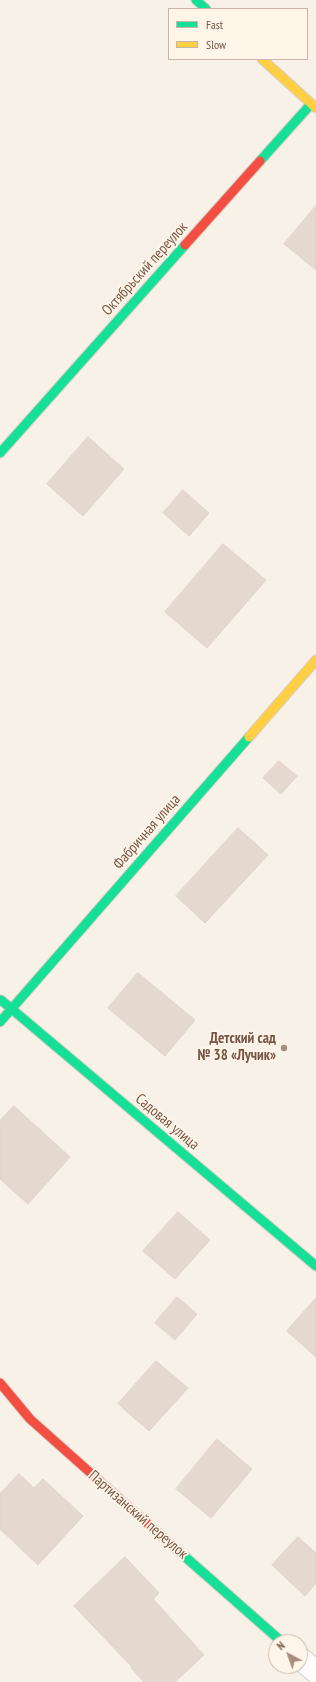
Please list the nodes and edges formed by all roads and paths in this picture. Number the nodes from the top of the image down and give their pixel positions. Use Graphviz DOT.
graph roads {
  1 [pos="196,0"];
  2 [pos="205,8"];
  3 [pos="263,60"];
  4 [pos="314,106"];
  5 [pos="0,453"];
  6 [pos="316,660"];
  7 [pos="0,1000"];
  8 [pos="11,1010"];
  9 [pos="0,1022"];
  10 [pos="316,1266"];
  11 [pos="0,1383"];
  12 [pos="273,1634"];
  13 [pos="308,1665"];
  14 [pos="316,1672"];
  1 -- 2 [label="street"];
  3 -- 4 [label="street"];
  4 -- 5 [label="street, Октябрьский переулок"];
  6 -- 8 [label="street, Фабричная улица"];
  7 -- 8 [label="street, Садовая улица"];
  8 -- 9 [label="street, Фабричная улица"];
  8 -- 10 [label="street, Садовая улица"];
  11 -- 12 [label="street, Партизанский переулок"];
  13 -- 14 [label="street"];
}
